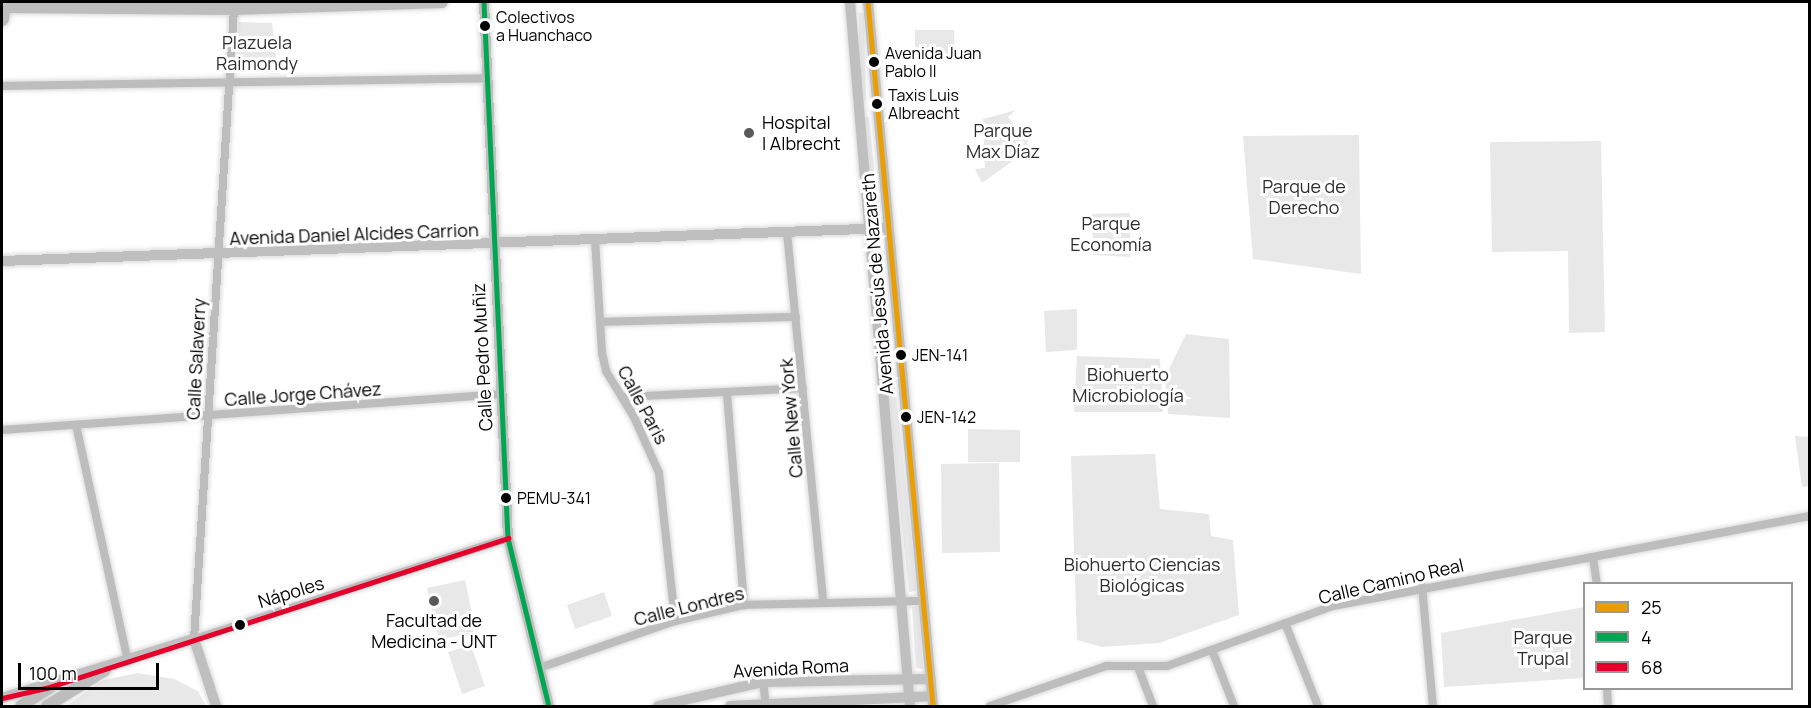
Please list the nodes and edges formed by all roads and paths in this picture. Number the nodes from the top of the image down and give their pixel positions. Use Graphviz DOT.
graph roads {
  1 [pos="442,2"];
  2 [pos="484,2"];
  3 [pos="850,2"];
  4 [pos="868,2"];
  5 [pos="234,5"];
  6 [pos="3,8"];
  7 [pos="487,78"];
  8 [pos="230,82"];
  9 [pos="2,86"];
  10 [pos="888,228"];
  11 [pos="869,229"];
  12 [pos="787,232"];
  13 [pos="595,238"];
  14 [pos="493,245"];
  15 [pos="219,256"];
  16 [pos="2,261"];
  17 [pos="796,317"];
  18 [pos="600,322"];
  19 [pos="803,387"];
  20 [pos="727,393"];
  21 [pos="499,394"];
  22 [pos="622,397"];
  23 [pos="209,416"];
  24 [pos="76,425"];
  25 [pos="2,430"];
  26 [pos="1809,516"];
  27 [pos="508,538"];
  28 [pos="1593,557"];
  29 [pos="1597,582"];
  30 [pos="1422,586"];
  31 [pos="823,601"];
  32 [pos="922,601"];
  33 [pos="900,602"];
  34 [pos="744,605"];
  35 [pos="675,621"];
  36 [pos="1285,623"];
  37 [pos="194,639"];
  38 [pos="1212,650"];
  39 [pos="128,661"];
  40 [pos="1138,667"];
  41 [pos="539,668"];
  42 [pos="105,670"];
  43 [pos="929,679"];
  44 [pos="907,681"];
  45 [pos="763,682"];
  46 [pos="50,687"];
  47 [pos="1606,690"];
  48 [pos="2,698"];
  49 [pos="932,701"];
  50 [pos="910,702"];
  51 [pos="765,704"];
  52 [pos="21,706"];
  53 [pos="47,706"];
  54 [pos="216,706"];
  55 [pos="549,706"];
  56 [pos="658,706"];
  57 [pos="729,706"];
  58 [pos="990,706"];
  59 [pos="1153,706"];
  60 [pos="1234,706"];
  61 [pos="1318,706"];
  62 [pos="1434,706"];
  63 [pos="1608,706"];
  1 -- 5 [label="main road"];
  2 -- 7 [label="main road, Calle Pedro Muñiz"];
  3 -- 11 [label="main road, Avenida Jesús de Nazareth"];
  4 -- 10 [label="main road, Avenida Jesús de Nazareth"];
  5 -- 6 [label="main road"];
  5 -- 8 [label="street, Calle Salaverry"];
  7 -- 8 [label="street"];
  7 -- 14 [label="main road, Calle Pedro Muñiz"];
  8 -- 9 [label="street"];
  8 -- 15 [label="street, Calle Salaverry"];
  10 -- 11 [label="main road, Avenida Daniel Alcides Carrion"];
  10 -- 32 [label="main road, Avenida Jesús de Nazareth"];
  11 -- 12 [label="main road, Avenida Daniel Alcides Carrion"];
  11 -- 33 [label="main road, Avenida Jesús de Nazareth"];
  12 -- 13 [label="main road, Avenida Daniel Alcides Carrion"];
  12 -- 17 [label="street, Calle New York"];
  13 -- 14 [label="main road, Avenida Daniel Alcides Carrion"];
  13 -- 18 [label="street, Calle Paris"];
  14 -- 15 [label="main road, Avenida Daniel Alcides Carrion"];
  14 -- 21 [label="main road, Calle Pedro Muñiz"];
  15 -- 16 [label="main road, Avenida Daniel Alcides Carrion"];
  15 -- 23 [label="street, Calle Salaverry"];
  17 -- 18 [label="street"];
  17 -- 19 [label="street, Calle New York"];
  18 -- 22 [label="street, Calle Paris"];
  19 -- 20 [label="street"];
  19 -- 31 [label="street, Calle New York"];
  20 -- 22 [label="street"];
  20 -- 34 [label="street"];
  21 -- 23 [label="street, Calle Jorge Chávez"];
  21 -- 27 [label="main road, Calle Pedro Muñiz"];
  22 -- 35 [label="street, Calle Paris"];
  23 -- 24 [label="street, Calle Jorge Chávez"];
  23 -- 37 [label="street, Calle Salaverry"];
  24 -- 25 [label="street, Calle Jorge Chávez"];
  24 -- 39 [label="street"];
  26 -- 28 [label="street, Calle Camino Real"];
  27 -- 37 [label="street, Nápoles"];
  27 -- 41 [label="main road, Calle Pedro Muñiz"];
  28 -- 29 [label="street"];
  28 -- 30 [label="street, Calle Camino Real"];
  30 -- 36 [label="street, Calle Camino Real"];
  30 -- 62 [label="street"];
  31 -- 33 [label="street, Calle Londres"];
  31 -- 34 [label="street, Calle Londres"];
  32 -- 33 [label="street, Calle Londres"];
  32 -- 43 [label="main road, Avenida Jesús de Nazareth"];
  33 -- 44 [label="main road, Avenida Jesús de Nazareth"];
  34 -- 35 [label="street, Calle Londres"];
  35 -- 41 [label="street, Calle Londres"];
  36 -- 38 [label="street, Calle Camino Real"];
  36 -- 61 [label="street"];
  37 -- 39 [label="main road, Nápoles"];
  37 -- 54 [label="main road, Calle Salaverry"];
  38 -- 40 [label="street, Calle Camino Real"];
  38 -- 60 [label="street"];
  39 -- 42 [label="main road, Nápoles"];
  40 -- 58 [label="street, Calle Camino Real"];
  40 -- 59 [label="street"];
  41 -- 55 [label="main road, Calle Pedro Muñiz"];
  42 -- 46 [label="main road, Nápoles"];
  42 -- 53 [label="main road"];
  43 -- 44 [label="main road, Avenida Roma"];
  43 -- 49 [label="main road, Avenida Jesús de Nazareth"];
  44 -- 45 [label="main road, Avenida Roma"];
  44 -- 50 [label="main road, Avenida Jesús de Nazareth"];
  45 -- 51 [label="street"];
  45 -- 56 [label="main road, Avenida Roma"];
  46 -- 48 [label="main road, Nápoles"];
  46 -- 52 [label="main road"];
  47 -- 63 [label="street"];
  49 -- 50 [label="main road, Avenida Roma"];
  50 -- 51 [label="main road, Avenida Roma"];
  51 -- 57 [label="main road, Avenida Roma"];
}
